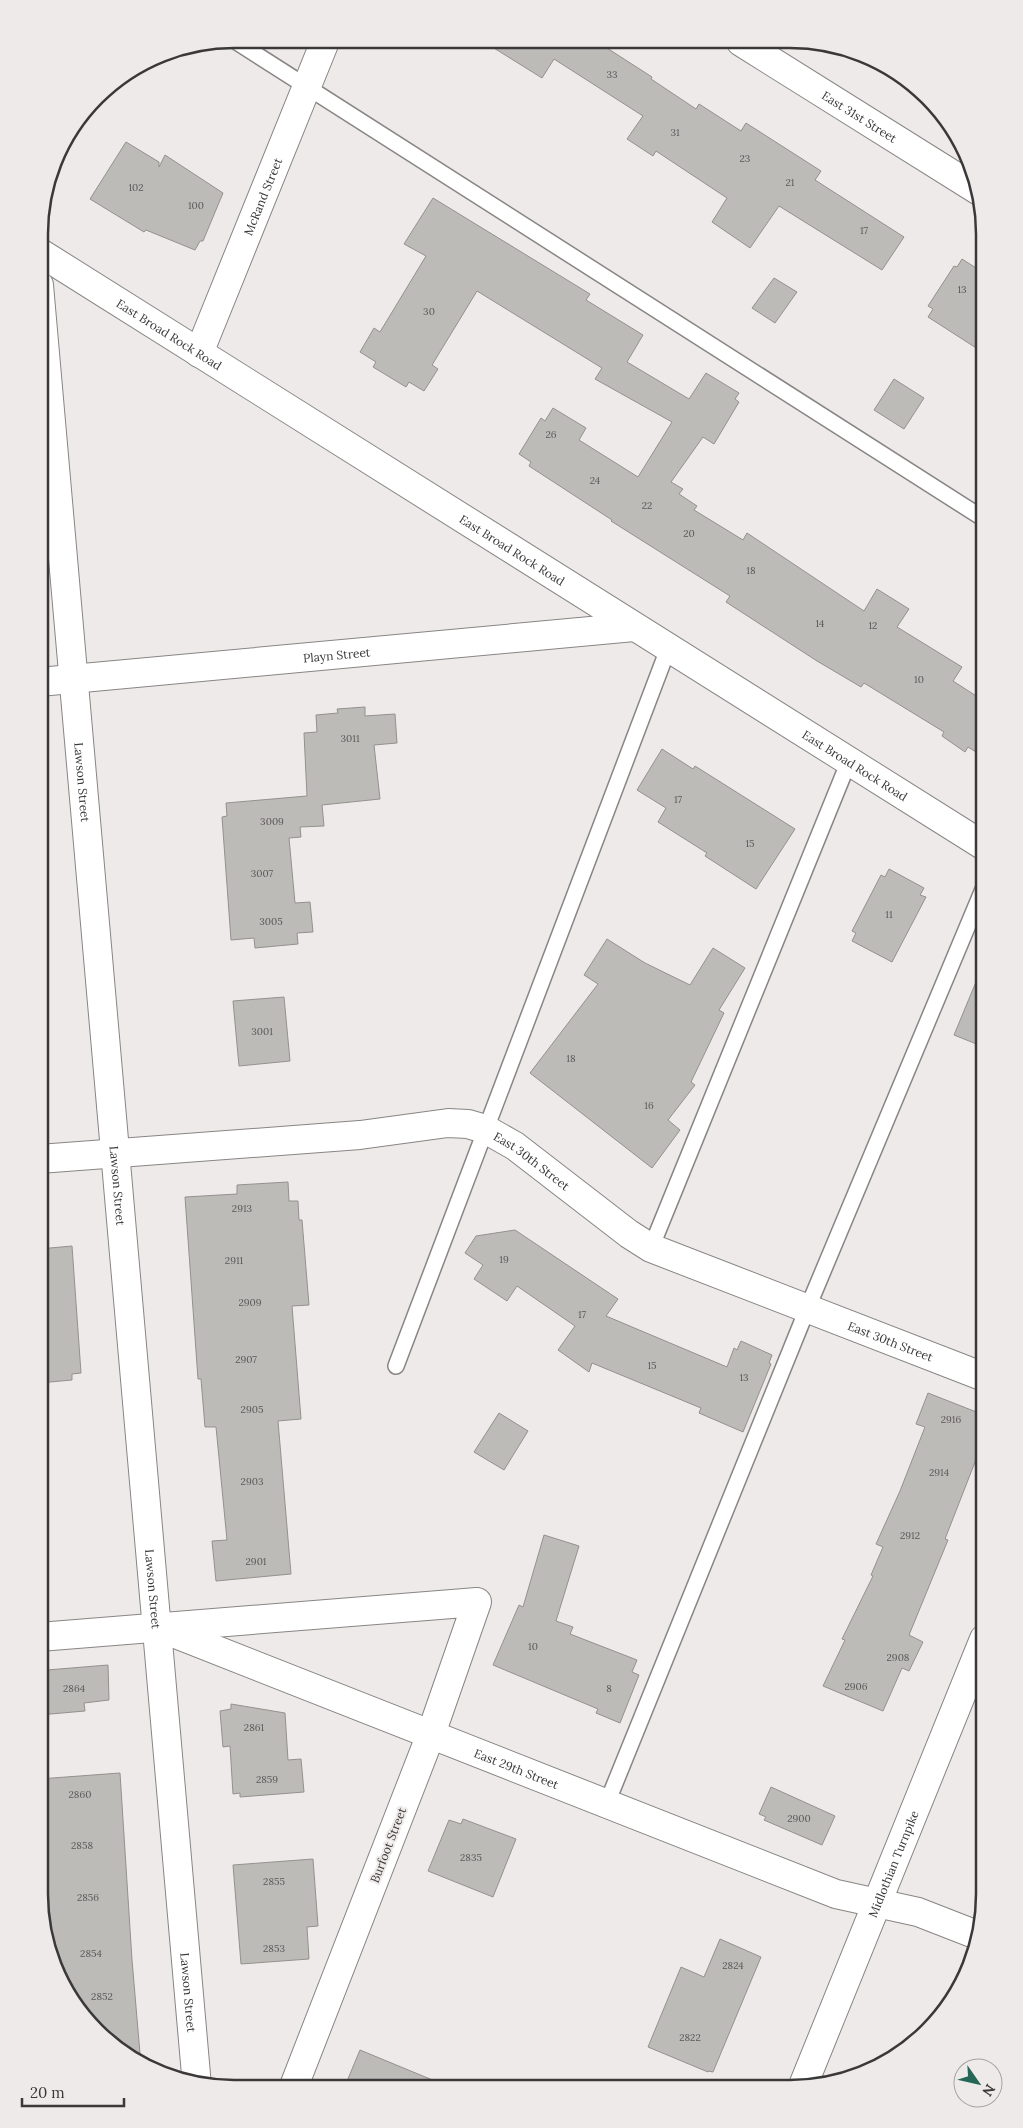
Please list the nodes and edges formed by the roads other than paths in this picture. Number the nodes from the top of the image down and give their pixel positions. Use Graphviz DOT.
graph roads {
  1 [pos="247,48"];
  2 [pos="323,48"];
  3 [pos="751,48"];
  4 [pos="308,86"];
  5 [pos="969,186"];
  6 [pos="48,258"];
  7 [pos="200,353"];
  8 [pos="48,389"];
  9 [pos="976,514"];
  10 [pos="634,627"];
  11 [pos="668,649"];
  12 [pos="73,679"];
  13 [pos="48,681"];
  14 [pos="849,762"];
  15 [pos="976,841"];
  16 [pos="976,906"];
  17 [pos="485,1129"];
  18 [pos="115,1153"];
  19 [pos="48,1158"];
  20 [pos="651,1248"];
  21 [pos="808,1307"];
  22 [pos="396,1366"];
  23 [pos="976,1374"];
  24 [pos="477,1602"];
  25 [pos="158,1627"];
  26 [pos="48,1636"];
  27 [pos="976,1659"];
  28 [pos="431,1734"];
  29 [pos="607,1802"];
  30 [pos="878,1904"];
  31 [pos="972,1933"];
  32 [pos="196,2077"];
  33 [pos="296,2080"];
  34 [pos="805,2080"];
  1 -- 4 [label="lane"];
  2 -- 4 [label="street, McRand Street"];
  3 -- 5 [label="street, East 31st Street"];
  4 -- 7 [label="street, McRand Street"];
  4 -- 9 [label="lane"];
  6 -- 7 [label="street, East Broad Rock Road"];
  7 -- 10 [label="street, East Broad Rock Road"];
  8 -- 12 [label="street, Lawson Street"];
  10 -- 11 [label="street, East Broad Rock Road"];
  10 -- 12 [label="street, Playn Street"];
  11 -- 14 [label="street, East Broad Rock Road"];
  11 -- 17 [label="lane"];
  12 -- 13 [label="street, Playn Street"];
  12 -- 18 [label="street, Lawson Street"];
  14 -- 15 [label="street, East Broad Rock Road"];
  14 -- 20 [label="lane"];
  16 -- 21 [label="lane"];
  17 -- 18 [label="street, East 30th Street"];
  17 -- 20 [label="street, East 30th Street"];
  17 -- 22 [label="lane"];
  18 -- 19 [label="street, East 30th Street"];
  18 -- 25 [label="street, Lawson Street"];
  20 -- 21 [label="street, East 30th Street"];
  21 -- 23 [label="street, East 30th Street"];
  21 -- 29 [label="lane"];
  24 -- 25 [label="street, East 29th Street"];
  24 -- 28 [label="street, Burfoot Street"];
  25 -- 26 [label="street, East 29th Street"];
  25 -- 28 [label="street, East 29th Street"];
  25 -- 32 [label="street, Lawson Street"];
  27 -- 30 [label="street, Midlothian Turnpike"];
  28 -- 29 [label="street, East 29th Street"];
  28 -- 33 [label="street, Burfoot Street"];
  29 -- 30 [label="street, East 29th Street"];
  30 -- 31 [label="street, East 29th Street"];
  30 -- 34 [label="street, Midlothian Turnpike"];
}
